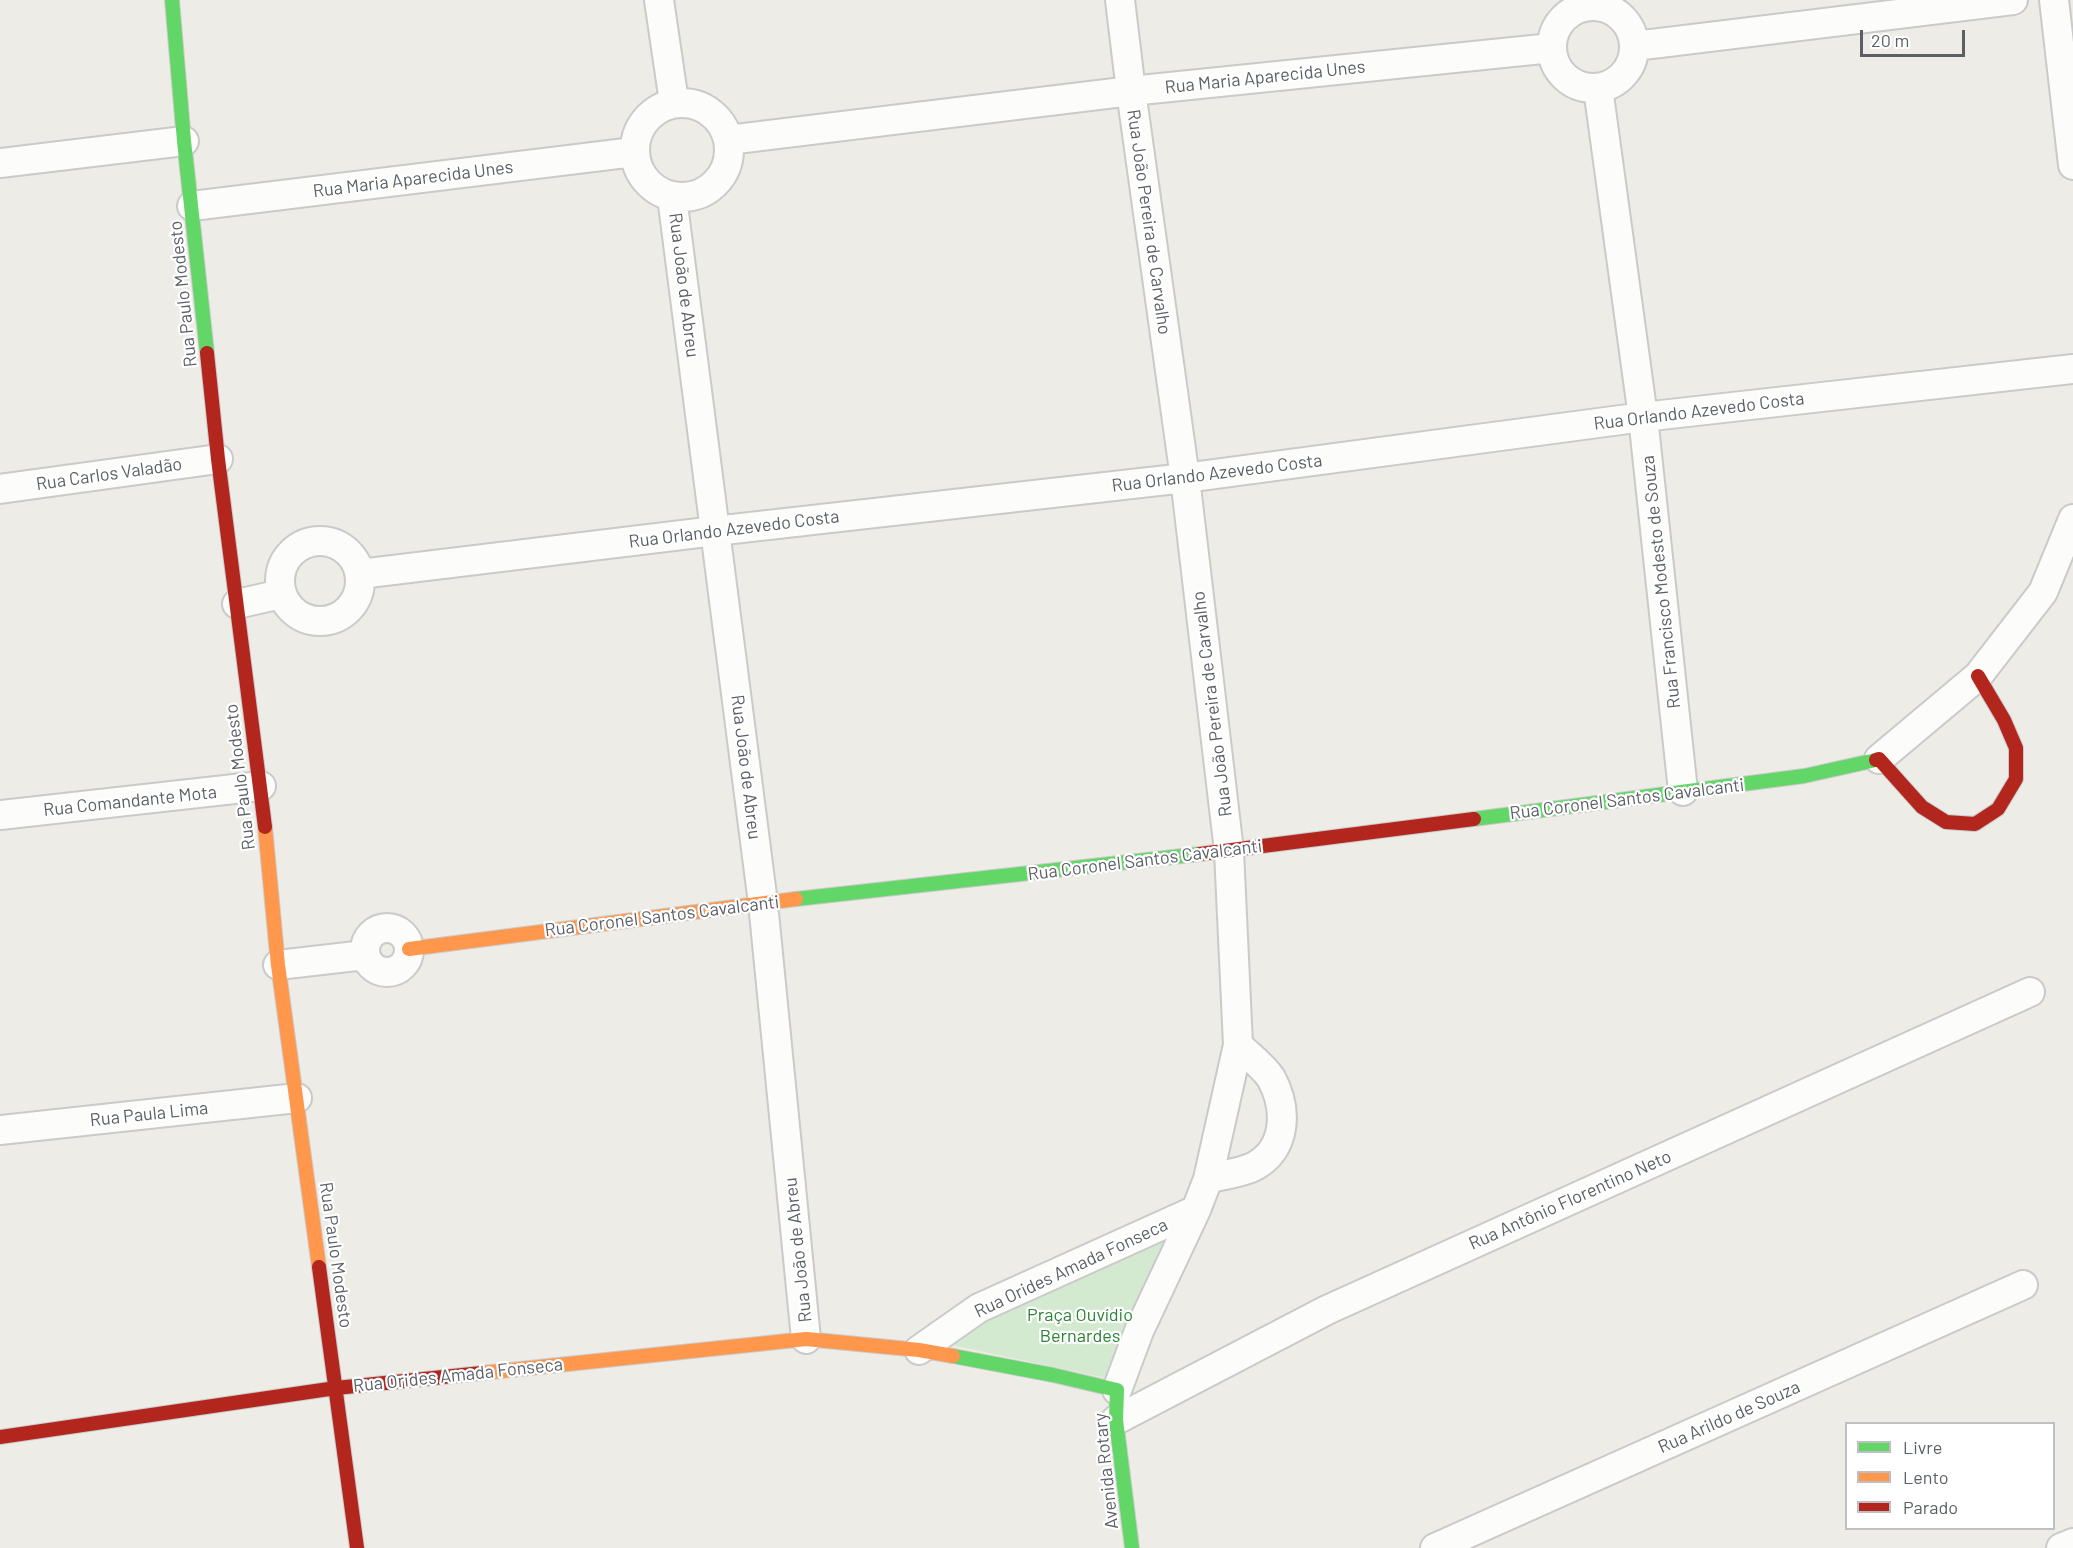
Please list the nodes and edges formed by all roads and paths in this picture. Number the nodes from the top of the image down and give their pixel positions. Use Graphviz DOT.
graph roads {
  1 [pos="172,0"];
  2 [pos="659,0"];
  3 [pos="1120,0"];
  4 [pos="2013,0"];
  5 [pos="2054,0"];
  6 [pos="1582,4"];
  7 [pos="1635,46"];
  8 [pos="1552,48"];
  9 [pos="1598,88"];
  10 [pos="1131,91"];
  11 [pos="674,102"];
  12 [pos="728,140"];
  13 [pos="184,141"];
  14 [pos="634,153"];
  15 [pos="0,163"];
  16 [pos="2073,165"];
  17 [pos="672,197"];
  18 [pos="192,206"];
  19 [pos="2073,369"];
  20 [pos="1643,417"];
  21 [pos="218,459"];
  22 [pos="1185,478"];
  23 [pos="0,489"];
  24 [pos="2073,519"];
  25 [pos="715,531"];
  26 [pos="360,574"];
  27 [pos="281,594"];
  28 [pos="237,603"];
  29 [pos="1978,676"];
  30 [pos="1879,759"];
  31 [pos="261,786"];
  32 [pos="1683,791"];
  33 [pos="0,815"];
  34 [pos="1229,851"];
  35 [pos="763,903"];
  36 [pos="410,949"];
  37 [pos="279,965"];
  38 [pos="2030,992"];
  39 [pos="1238,1045"];
  40 [pos="297,1098"];
  41 [pos="0,1130"];
  42 [pos="1208,1179"];
  43 [pos="1196,1210"];
  44 [pos="2023,1285"];
  45 [pos="806,1339"];
  46 [pos="919,1350"];
  47 [pos="336,1388"];
  48 [pos="1117,1390"];
  49 [pos="1116,1420"];
  50 [pos="0,1437"];
  51 [pos="2073,1543"];
  52 [pos="357,1548"];
  53 [pos="1132,1548"];
  54 [pos="1435,1548"];
  55 [pos="2061,1548"];
  1 -- 13 [label="street, Rua Paulo Modesto"];
  2 -- 11 [label="street"];
  3 -- 10 [label="street, Rua João Pereira de Carvalho"];
  4 -- 7 [label="street"];
  5 -- 16 [label="street"];
  6 -- 7 [label="street"];
  6 -- 8 [label="street"];
  7 -- 9 [label="street"];
  8 -- 9 [label="street"];
  8 -- 10 [label="street, Rua Maria Aparecida Unes"];
  9 -- 20 [label="street, Rua Francisco Modesto de Souza"];
  10 -- 12 [label="street, Rua Maria Aparecida Unes"];
  10 -- 22 [label="street, Rua João Pereira de Carvalho"];
  11 -- 12 [label="street"];
  11 -- 14 [label="street"];
  12 -- 17 [label="street"];
  13 -- 15 [label="street"];
  13 -- 18 [label="street, Rua Paulo Modesto"];
  14 -- 17 [label="street"];
  14 -- 18 [label="street, Rua Maria Aparecida Unes"];
  17 -- 25 [label="street, Rua João de Abreu"];
  18 -- 21 [label="street, Rua Paulo Modesto"];
  19 -- 20 [label="street, Rua Orlando Azevedo Costa"];
  20 -- 22 [label="street, Rua Orlando Azevedo Costa"];
  20 -- 32 [label="street, Rua Francisco Modesto de Souza"];
  21 -- 23 [label="street, Rua Carlos Valadão"];
  21 -- 28 [label="street, Rua Paulo Modesto"];
  22 -- 25 [label="street, Rua Orlando Azevedo Costa"];
  22 -- 34 [label="street, Rua João Pereira de Carvalho"];
  24 -- 29 [label="street, Rua Coronel Santos Cavalcanti"];
  25 -- 26 [label="street, Rua Orlando Azevedo Costa"];
  25 -- 35 [label="street, Rua João de Abreu"];
  26 -- 27 [label="street"];
  26 -- 27 [label="street"];
  27 -- 28 [label="street"];
  28 -- 31 [label="street, Rua Paulo Modesto"];
  29 -- 30 [label="street, Rua Coronel Santos Cavalcanti"];
  29 -- 30 [label="street"];
  30 -- 32 [label="street, Rua Coronel Santos Cavalcanti"];
  31 -- 33 [label="street, Rua Comandante Mota"];
  31 -- 37 [label="street, Rua Paulo Modesto"];
  32 -- 34 [label="street, Rua Coronel Santos Cavalcanti"];
  34 -- 35 [label="street, Rua Coronel Santos Cavalcanti"];
  34 -- 39 [label="street, Rua João Pereira de Carvalho"];
  35 -- 36 [label="street, Rua Coronel Santos Cavalcanti"];
  35 -- 45 [label="street, Rua João de Abreu"];
  36 -- 37 [label="street, Rua Coronel Santos Cavalcanti"];
  37 -- 40 [label="street, Rua Paulo Modesto"];
  38 -- 49 [label="street, Rua Antônio Florentino Neto"];
  39 -- 42 [label="street, Rua João Pereira de Carvalho"];
  39 -- 42 [label="street"];
  40 -- 41 [label="street, Rua Paula Lima"];
  40 -- 47 [label="street, Rua Paulo Modesto"];
  42 -- 43 [label="street, Rua João Pereira de Carvalho"];
  43 -- 46 [label="street, Rua Orides Amada Fonseca"];
  43 -- 48 [label="street, Rua João Pereira de Carvalho"];
  44 -- 54 [label="street, Rua Arildo de Souza"];
  45 -- 46 [label="street, Rua Orides Amada Fonseca"];
  45 -- 47 [label="street, Rua Orides Amada Fonseca"];
  46 -- 48 [label="street, Rua Orides Amada Fonseca"];
  47 -- 50 [label="street, Rua Orides Amada Fonseca"];
  47 -- 52 [label="street, Rua Paulo Modesto"];
  48 -- 49 [label="street, Avenida Rotary"];
  49 -- 53 [label="street, Avenida Rotary"];
  51 -- 55 [label="street"];
}
